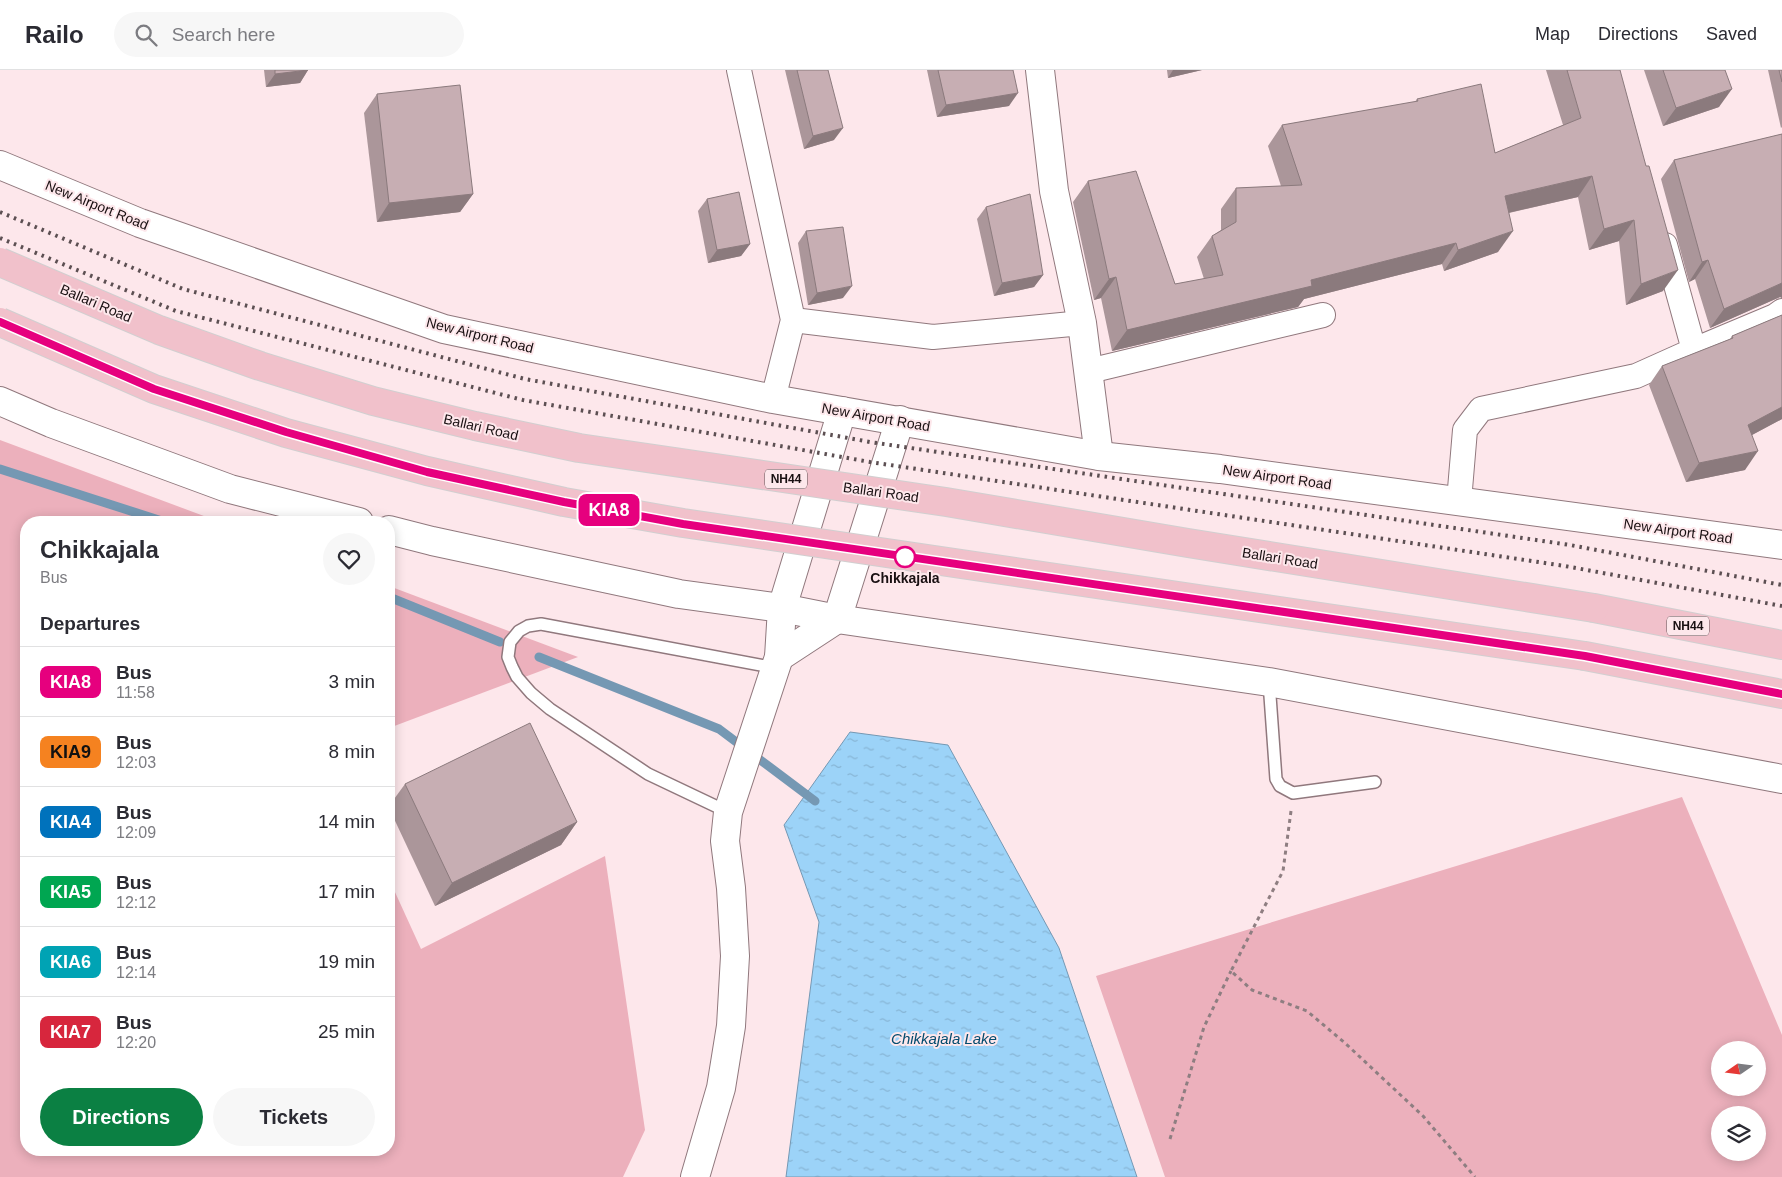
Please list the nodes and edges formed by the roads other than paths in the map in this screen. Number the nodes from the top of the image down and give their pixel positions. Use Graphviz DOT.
graph roads {
  1 [pos="739,70"];
  2 [pos="1040,70"];
  3 [pos="0,165"];
  4 [pos="1659,222"];
  5 [pos="0,262"];
  6 [pos="1782,311"];
  7 [pos="1323,315"];
  8 [pos="793,320"];
  9 [pos="0,322"];
  10 [pos="1082,323"];
  11 [pos="1694,350"];
  12 [pos="1089,372"];
  13 [pos="773,399"];
  14 [pos="0,401"];
  15 [pos="842,411"];
  16 [pos="900,420"];
  17 [pos="1100,456"];
  18 [pos="1459,501"];
  19 [pos="336,516"];
  20 [pos="395,532"];
  21 [pos="1782,544"];
  22 [pos="782,608"];
  23 [pos="837,619"];
  24 [pos="1782,645"];
  25 [pos="778,662"];
  26 [pos="1268,682"];
  27 [pos="1782,694"];
  28 [pos="1782,779"];
  29 [pos="1375,782"];
  30 [pos="728,812"];
  31 [pos="695,1177"];
  1 -- 8 [label="street"];
  2 -- 10 [label="street"];
  3 -- 13 [label="street, New Airport Road"];
  4 -- 11 [label="street"];
  5 -- 24 [label="highway, Ballari Road / NH44, bridge"];
  6 -- 11 [label="street"];
  7 -- 12 [label="street"];
  8 -- 10 [label="street"];
  8 -- 13 [label="street"];
  9 -- 27 [label="highway, bridge"];
  10 -- 12 [label="street"];
  11 -- 18 [label="street"];
  12 -- 17 [label="street"];
  13 -- 15 [label="street, New Airport Road"];
  14 -- 19 [label="street"];
  15 -- 16 [label="street, New Airport Road"];
  15 -- 22 [label="street"];
  16 -- 17 [label="street, New Airport Road"];
  16 -- 23 [label="street"];
  17 -- 18 [label="street, New Airport Road"];
  18 -- 21 [label="street, New Airport Road"];
  20 -- 22 [label="street"];
  22 -- 23 [label="street"];
  22 -- 25 [label="street"];
  23 -- 25 [label="street"];
  23 -- 26 [label="street"];
  25 -- 30 [label="street"];
  25 -- 30 [label="lane"];
  26 -- 28 [label="street"];
  26 -- 29 [label="lane"];
  30 -- 31 [label="street"];
}
